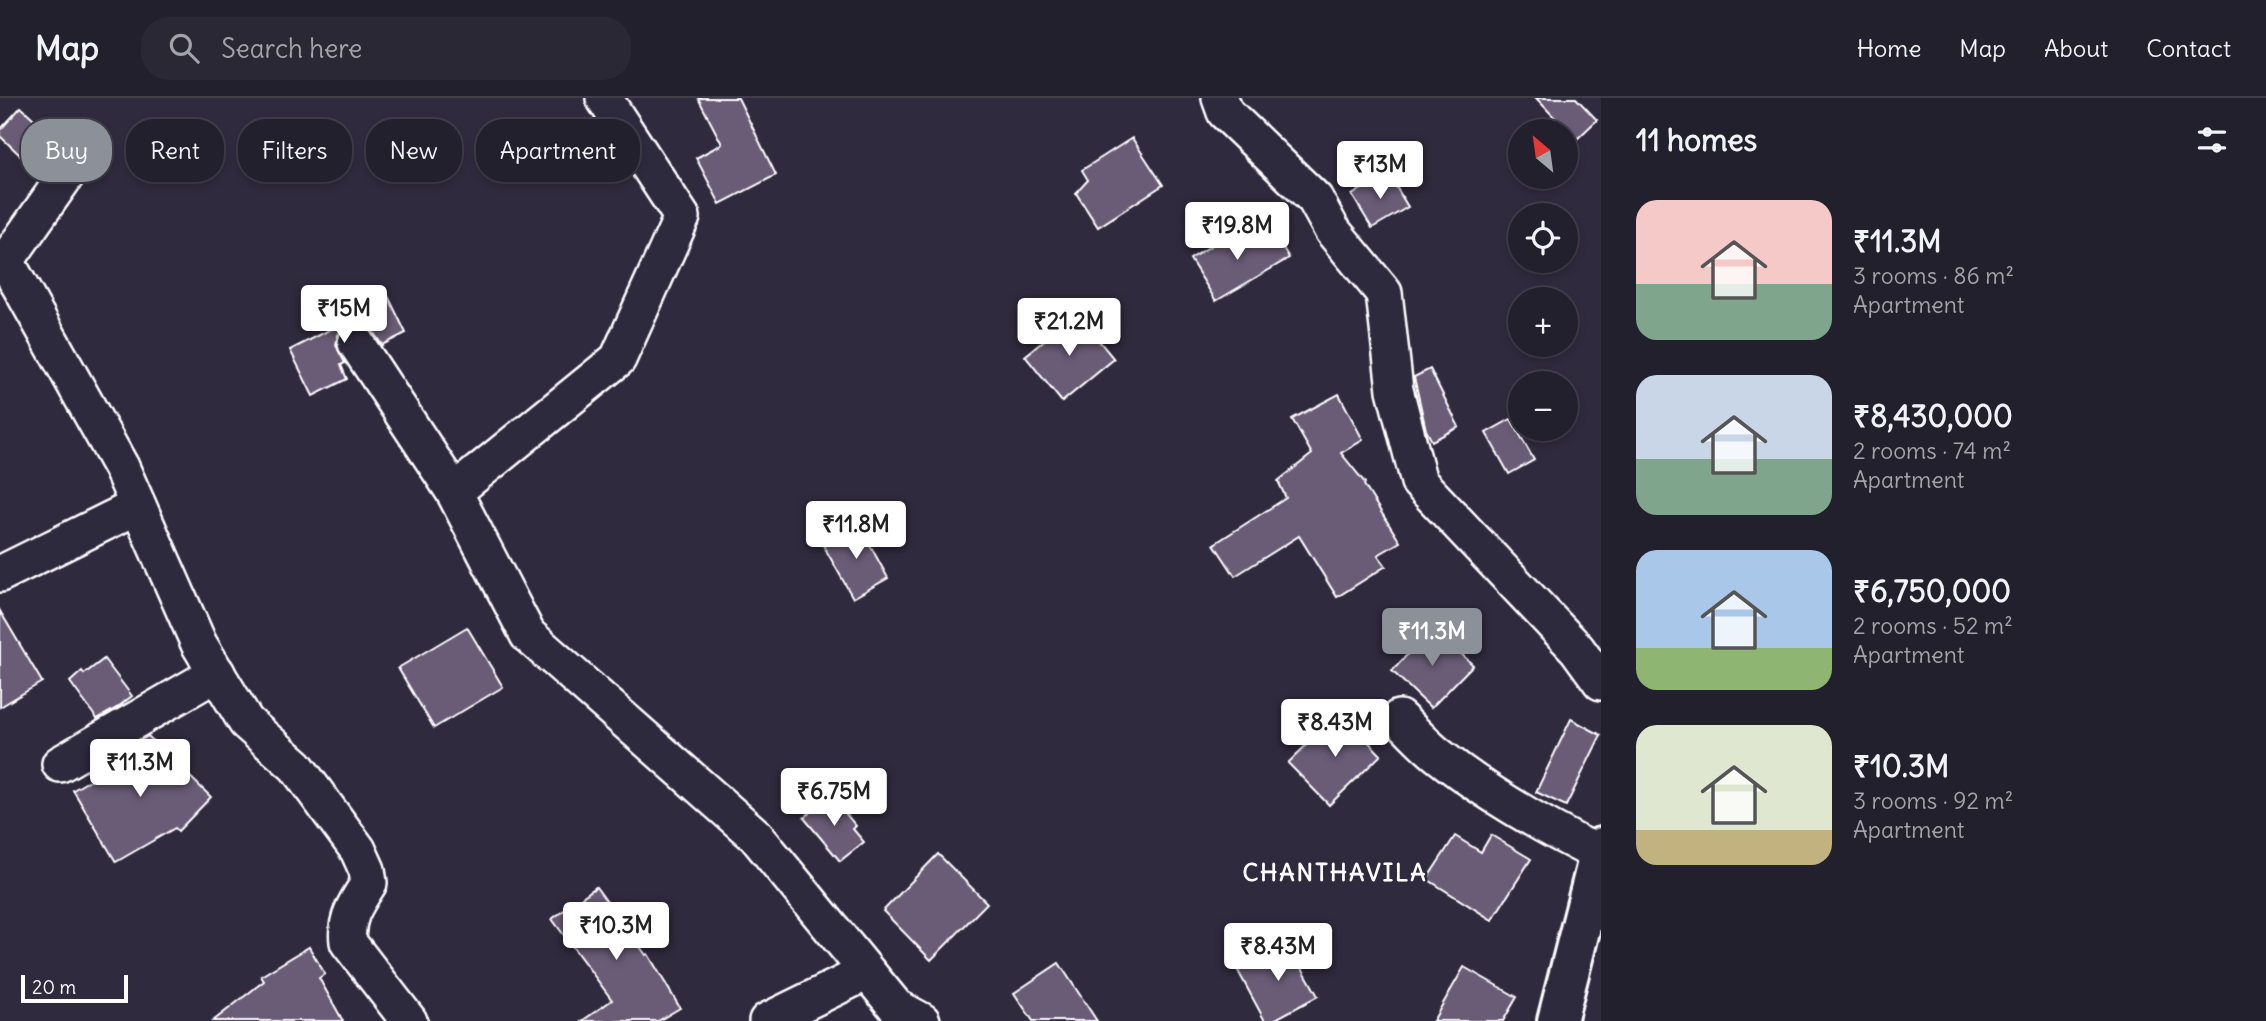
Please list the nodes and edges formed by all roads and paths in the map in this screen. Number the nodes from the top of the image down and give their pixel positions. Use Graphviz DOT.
graph roads {
  1 [pos="604,98"];
  2 [pos="1220,98"];
  3 [pos="61,182"];
  4 [pos="356,343"];
  5 [pos="454,492"];
  6 [pos="138,506"];
  7 [pos="0,575"];
  8 [pos="217,673"];
  9 [pos="1601,682"];
  10 [pos="1399,718"];
  11 [pos="60,764"];
  12 [pos="1600,851"];
  13 [pos="867,972"];
  14 [pos="410,1021"];
  15 [pos="767,1021"];
  16 [pos="922,1021"];
  17 [pos="1557,1021"];
  1 -- 5 [label="street"];
  2 -- 9 [label="street"];
  3 -- 6 [label="street"];
  4 -- 5 [label="street"];
  5 -- 13 [label="street"];
  6 -- 7 [label="street"];
  6 -- 8 [label="street"];
  8 -- 11 [label="street"];
  8 -- 14 [label="street"];
  10 -- 12 [label="street"];
  12 -- 17 [label="main road"];
  13 -- 15 [label="street"];
  13 -- 16 [label="street"];
}
